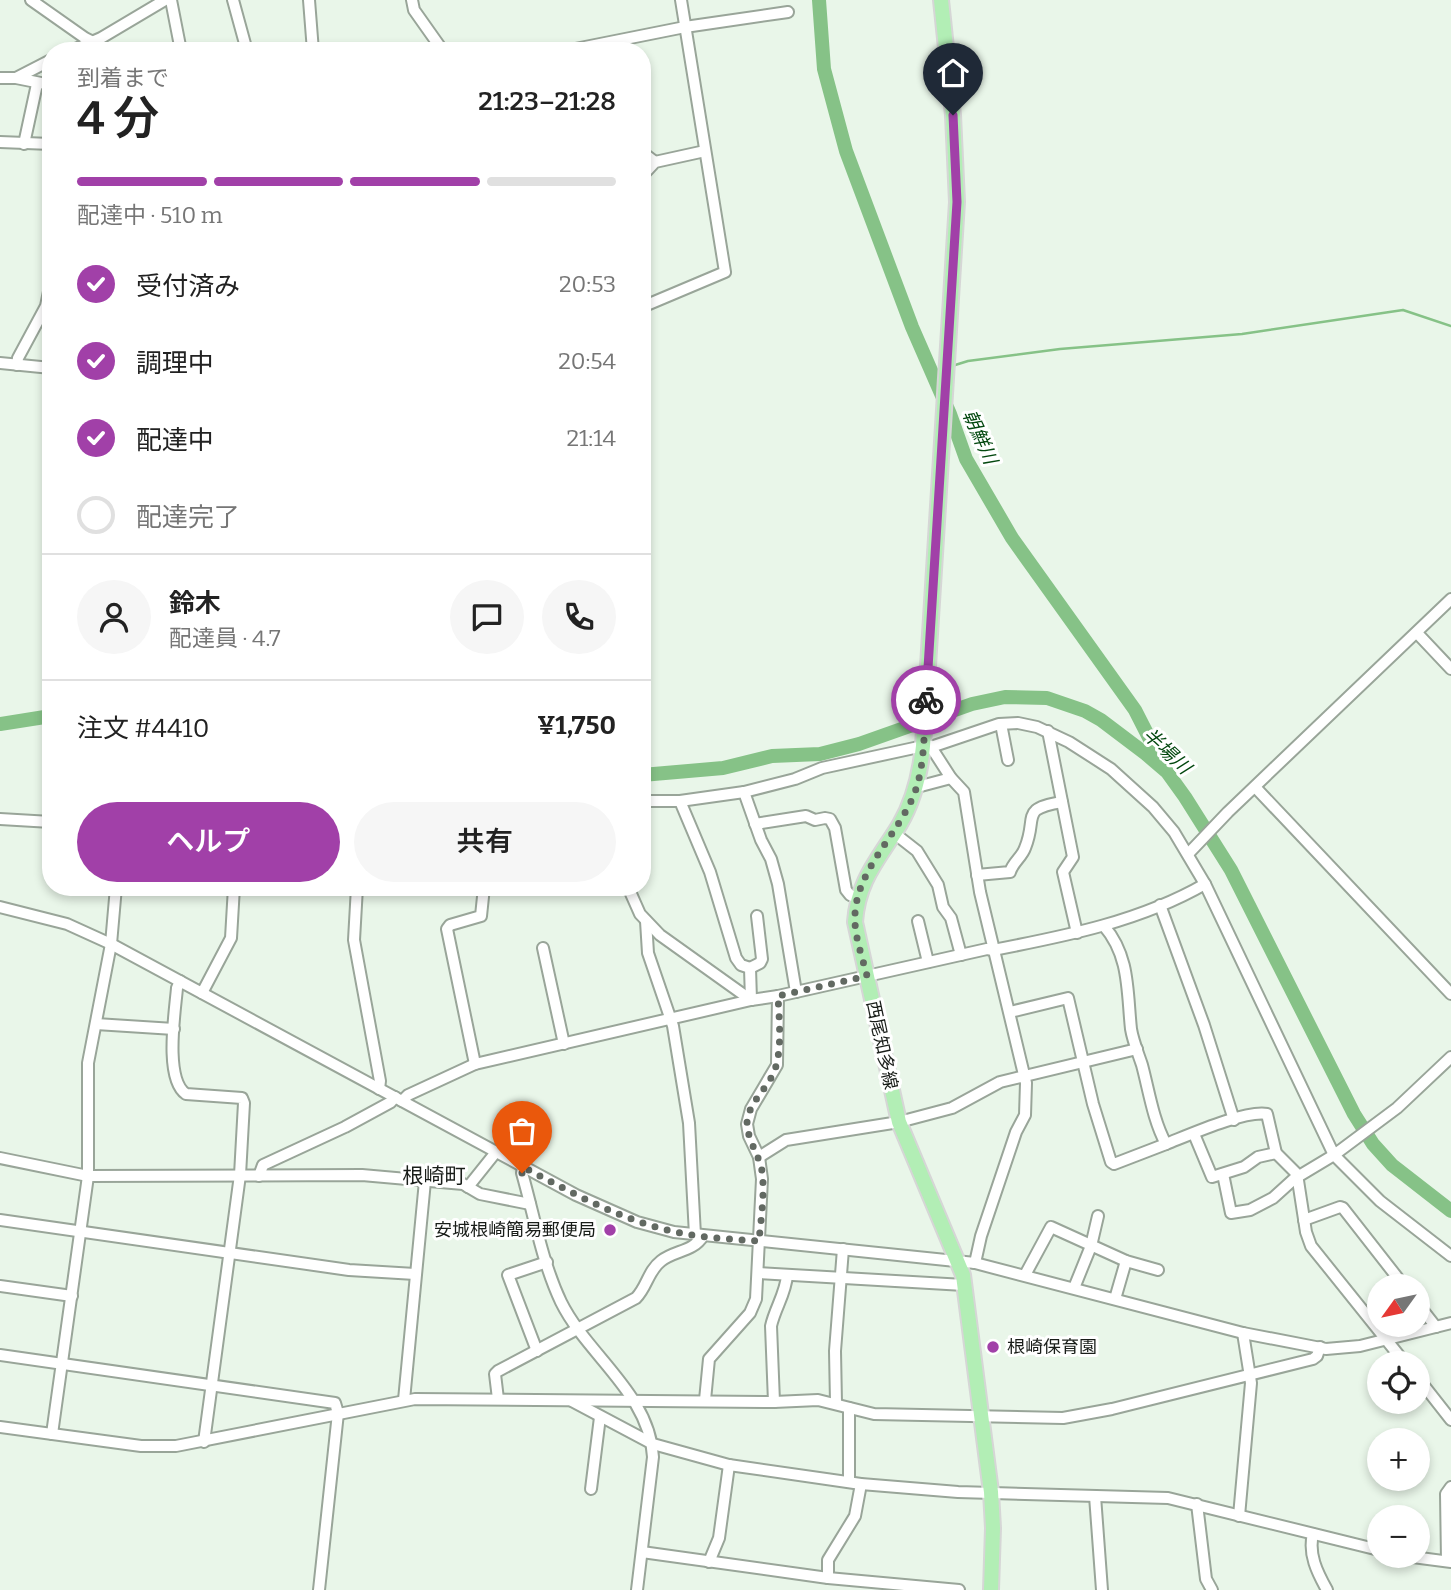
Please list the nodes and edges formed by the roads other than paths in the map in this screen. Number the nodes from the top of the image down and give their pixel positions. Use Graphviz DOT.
graph roads {
  1 [pos="164,0"];
  2 [pos="171,0"];
  3 [pos="233,0"];
  4 [pos="309,0"];
  5 [pos="412,0"];
  6 [pos="681,0"];
  7 [pos="941,0"];
  8 [pos="36,2"];
  9 [pos="788,12"];
  10 [pos="685,27"];
  11 [pos="92,41"];
  12 [pos="179,42"];
  13 [pos="245,42"];
  14 [pos="312,42"];
  15 [pos="437,42"];
  16 [pos="610,42"];
  17 [pos="42,65"];
  18 [pos="0,78"];
  19 [pos="16,78"];
  20 [pos="37,84"];
  21 [pos="42,84"];
  22 [pos="0,142"];
  23 [pos="24,144"];
  24 [pos="42,144"];
  25 [pos="705,151"];
  26 [pos="651,160"];
  27 [pos="654,162"];
  28 [pos="651,166"];
  29 [pos="651,303"];
  30 [pos="42,314"];
  31 [pos="0,363"];
  32 [pos="17,365"];
  33 [pos="42,367"];
  34 [pos="1451,599"];
  35 [pos="1417,633"];
  36 [pos="1451,669"];
  37 [pos="1001,724"];
  38 [pos="1048,731"];
  39 [pos="926,743"];
  40 [pos="1008,760"];
  41 [pos="951,778"];
  42 [pos="917,787"];
  43 [pos="1255,787"];
  44 [pos="744,792"];
  45 [pos="651,801"];
  46 [pos="680,801"];
  47 [pos="1062,802"];
  48 [pos="0,819"];
  49 [pos="42,821"];
  50 [pos="755,824"];
  51 [pos="894,833"];
  52 [pos="1189,852"];
  53 [pos="977,875"];
  54 [pos="1205,884"];
  55 [pos="115,896"];
  56 [pos="233,896"];
  57 [pos="356,896"];
  58 [pos="483,896"];
  59 [pos="633,896"];
  60 [pos="858,898"];
  61 [pos="1160,905"];
  62 [pos="0,907"];
  63 [pos="757,916"];
  64 [pos="646,920"];
  65 [pos="918,921"];
  66 [pos="1104,926"];
  67 [pos="1077,933"];
  68 [pos="111,944"];
  69 [pos="543,948"];
  70 [pos="993,950"];
  71 [pos="961,955"];
  72 [pos="928,962"];
  73 [pos="750,968"];
  74 [pos="867,976"];
  75 [pos="180,981"];
  76 [pos="796,992"];
  77 [pos="202,993"];
  78 [pos="1451,994"];
  79 [pos="778,996"];
  80 [pos="751,1000"];
  81 [pos="1010,1012"];
  82 [pos="670,1020"];
  83 [pos="96,1024"];
  84 [pos="174,1029"];
  85 [pos="564,1044"];
  86 [pos="1137,1049"];
  87 [pos="1451,1057"];
  88 [pos="1083,1062"];
  89 [pos="475,1064"];
  90 [pos="1025,1076"];
  91 [pos="379,1089"];
  92 [pos="398,1099"];
  93 [pos="1234,1120"];
  94 [pos="899,1122"];
  95 [pos="1194,1134"];
  96 [pos="1166,1144"];
  97 [pos="496,1153"];
  98 [pos="1276,1153"];
  99 [pos="1336,1154"];
  100 [pos="759,1157"];
  101 [pos="0,1158"];
  102 [pos="523,1167"];
  103 [pos="1223,1174"];
  104 [pos="240,1175"];
  105 [pos="88,1176"];
  106 [pos="259,1176"];
  107 [pos="1298,1178"];
  108 [pos="425,1181"];
  109 [pos="468,1186"];
  110 [pos="530,1204"];
  111 [pos="1098,1216"];
  112 [pos="0,1220"];
  113 [pos="1304,1220"];
  114 [pos="82,1231"];
  115 [pos="699,1236"];
  116 [pos="759,1241"];
  117 [pos="1091,1245"];
  118 [pos="843,1249"];
  119 [pos="230,1252"];
  120 [pos="1451,1256"];
  121 [pos="957,1260"];
  122 [pos="1126,1261"];
  123 [pos="547,1262"];
  124 [pos="975,1262"];
  125 [pos="1158,1270"];
  126 [pos="758,1273"];
  127 [pos="415,1274"];
  128 [pos="1395,1274"];
  129 [pos="787,1275"];
  130 [pos="1025,1275"];
  131 [pos="841,1279"];
  132 [pos="964,1285"];
  133 [pos="0,1286"];
  134 [pos="1074,1288"];
  135 [pos="72,1296"];
  136 [pos="1115,1299"];
  137 [pos="1430,1319"];
  138 [pos="1451,1323"];
  139 [pos="1436,1327"];
  140 [pos="579,1329"];
  141 [pos="1244,1334"];
  142 [pos="1387,1340"];
  143 [pos="1320,1348"];
  144 [pos="537,1351"];
  145 [pos="1396,1351"];
  146 [pos="0,1355"];
  147 [pos="63,1363"];
  148 [pos="1250,1374"];
  149 [pos="212,1385"];
  150 [pos="1430,1393"];
  151 [pos="498,1399"];
  152 [pos="404,1400"];
  153 [pos="570,1400"];
  154 [pos="705,1400"];
  155 [pos="634,1401"];
  156 [pos="774,1402"];
  157 [pos="836,1403"];
  158 [pos="849,1408"];
  159 [pos="338,1413"];
  160 [pos="981,1416"];
  161 [pos="600,1417"];
  162 [pos="1451,1420"];
  163 [pos="0,1427"];
  164 [pos="52,1434"];
  165 [pos="204,1441"];
  166 [pos="653,1444"];
  167 [pos="729,1465"];
  168 [pos="849,1482"];
  169 [pos="861,1484"];
  170 [pos="1451,1487"];
  171 [pos="591,1489"];
  172 [pos="991,1492"];
  173 [pos="1095,1496"];
  174 [pos="1197,1504"];
  175 [pos="1239,1516"];
  176 [pos="1313,1534"];
  177 [pos="1367,1547"];
  178 [pos="642,1552"];
  179 [pos="1430,1559"];
  180 [pos="1449,1561"];
  181 [pos="709,1562"];
  182 [pos="828,1578"];
  183 [pos="319,1590"];
  184 [pos="638,1590"];
  185 [pos="958,1590"];
  186 [pos="991,1590"];
  187 [pos="1102,1590"];
  188 [pos="1212,1590"];
  189 [pos="1327,1590"];
  1 -- 11 [label="street"];
  2 -- 12 [label="street"];
  3 -- 13 [label="street"];
  4 -- 14 [label="street"];
  5 -- 15 [label="street"];
  6 -- 10 [label="street"];
  7 -- 39 [label="main road, 西尾知多線"];
  8 -- 11 [label="street"];
  9 -- 10 [label="street"];
  10 -- 16 [label="street"];
  10 -- 25 [label="street"];
  17 -- 19 [label="street"];
  18 -- 19 [label="street"];
  19 -- 20 [label="street"];
  20 -- 21 [label="street"];
  20 -- 23 [label="street"];
  22 -- 23 [label="street"];
  23 -- 24 [label="street"];
  25 -- 27 [label="street"];
  25 -- 29 [label="street"];
  26 -- 27 [label="street"];
  27 -- 28 [label="street"];
  30 -- 32 [label="street"];
  31 -- 32 [label="street"];
  32 -- 33 [label="street"];
  34 -- 35 [label="street"];
  35 -- 36 [label="street"];
  35 -- 43 [label="street"];
  37 -- 38 [label="street"];
  37 -- 39 [label="street"];
  37 -- 40 [label="street"];
  38 -- 47 [label="street"];
  38 -- 52 [label="street"];
  39 -- 41 [label="street"];
  39 -- 42 [label="main road, 西尾知多線"];
  39 -- 44 [label="street"];
  41 -- 42 [label="street"];
  41 -- 53 [label="street"];
  42 -- 51 [label="main road, 西尾知多線"];
  43 -- 52 [label="street"];
  43 -- 78 [label="street"];
  44 -- 46 [label="street"];
  44 -- 50 [label="street"];
  45 -- 46 [label="street"];
  46 -- 73 [label="street"];
  47 -- 53 [label="street"];
  47 -- 67 [label="street"];
  48 -- 49 [label="street"];
  50 -- 60 [label="street"];
  50 -- 76 [label="street"];
  51 -- 60 [label="main road, 西尾知多線"];
  51 -- 71 [label="street"];
  52 -- 54 [label="street"];
  53 -- 70 [label="street"];
  54 -- 61 [label="street"];
  54 -- 99 [label="street"];
  55 -- 68 [label="street"];
  56 -- 77 [label="street"];
  57 -- 91 [label="street"];
  58 -- 89 [label="street"];
  59 -- 64 [label="street"];
  60 -- 74 [label="main road, 西尾知多線"];
  61 -- 66 [label="street"];
  61 -- 93 [label="street"];
  62 -- 68 [label="street"];
  63 -- 73 [label="street"];
  64 -- 80 [label="street"];
  64 -- 82 [label="street"];
  65 -- 72 [label="street"];
  66 -- 67 [label="street"];
  66 -- 86 [label="street"];
  67 -- 70 [label="street"];
  68 -- 75 [label="street"];
  68 -- 83 [label="street"];
  69 -- 85 [label="street"];
  70 -- 71 [label="street"];
  70 -- 81 [label="street"];
  71 -- 72 [label="street"];
  72 -- 74 [label="street"];
  73 -- 80 [label="street"];
  74 -- 76 [label="street"];
  74 -- 94 [label="main road, 西尾知多線"];
  75 -- 77 [label="street"];
  75 -- 84 [label="street"];
  76 -- 79 [label="street"];
  77 -- 91 [label="street"];
  79 -- 80 [label="street"];
  79 -- 100 [label="street"];
  80 -- 82 [label="street"];
  81 -- 88 [label="street"];
  81 -- 90 [label="street"];
  82 -- 85 [label="street"];
  82 -- 115 [label="street"];
  83 -- 84 [label="street"];
  83 -- 105 [label="street"];
  84 -- 104 [label="street"];
  85 -- 89 [label="street"];
  86 -- 88 [label="street"];
  86 -- 96 [label="street"];
  87 -- 99 [label="street"];
  88 -- 90 [label="street"];
  88 -- 96 [label="street"];
  89 -- 92 [label="street"];
  90 -- 94 [label="street"];
  90 -- 124 [label="street"];
  91 -- 92 [label="street"];
  92 -- 97 [label="street"];
  92 -- 106 [label="street"];
  93 -- 95 [label="street"];
  93 -- 98 [label="street"];
  94 -- 100 [label="street"];
  94 -- 121 [label="main road, 西尾知多線"];
  95 -- 96 [label="street"];
  95 -- 103 [label="street"];
  97 -- 102 [label="street"];
  97 -- 109 [label="street"];
  98 -- 103 [label="street"];
  98 -- 107 [label="street"];
  99 -- 107 [label="street"];
  99 -- 120 [label="street"];
  100 -- 116 [label="street"];
  101 -- 105 [label="street"];
  102 -- 110 [label="street"];
  102 -- 115 [label="street"];
  103 -- 107 [label="street"];
  104 -- 105 [label="street"];
  104 -- 106 [label="street"];
  104 -- 119 [label="street"];
  105 -- 114 [label="street"];
  106 -- 108 [label="street"];
  107 -- 113 [label="street"];
  108 -- 109 [label="street"];
  108 -- 127 [label="street"];
  109 -- 110 [label="street"];
  110 -- 123 [label="street"];
  111 -- 117 [label="street"];
  112 -- 114 [label="street"];
  113 -- 128 [label="street"];
  113 -- 142 [label="street"];
  114 -- 119 [label="street"];
  114 -- 135 [label="street"];
  115 -- 116 [label="street"];
  115 -- 140 [label="street"];
  116 -- 118 [label="street"];
  116 -- 126 [label="street"];
  117 -- 122 [label="street"];
  117 -- 130 [label="street"];
  117 -- 134 [label="street"];
  118 -- 121 [label="street"];
  118 -- 131 [label="street"];
  119 -- 127 [label="street"];
  119 -- 149 [label="street"];
  121 -- 124 [label="street"];
  121 -- 132 [label="main road, 西尾知多線"];
  122 -- 125 [label="street"];
  122 -- 136 [label="street"];
  123 -- 140 [label="street"];
  123 -- 144 [label="street"];
  124 -- 130 [label="street"];
  126 -- 129 [label="street"];
  126 -- 154 [label="street"];
  127 -- 152 [label="street"];
  129 -- 131 [label="street"];
  129 -- 156 [label="street"];
  130 -- 134 [label="street"];
  131 -- 132 [label="street"];
  131 -- 157 [label="street"];
  132 -- 160 [label="main road, 西尾知多線"];
  133 -- 135 [label="street"];
  134 -- 136 [label="street"];
  135 -- 147 [label="street"];
  136 -- 141 [label="street"];
  137 -- 139 [label="street"];
  138 -- 139 [label="street"];
  139 -- 142 [label="street"];
  140 -- 144 [label="street"];
  140 -- 155 [label="street"];
  141 -- 143 [label="street"];
  141 -- 148 [label="street"];
  142 -- 143 [label="street"];
  142 -- 145 [label="street"];
  143 -- 148 [label="street"];
  144 -- 151 [label="street"];
  146 -- 147 [label="street"];
  147 -- 149 [label="street"];
  147 -- 164 [label="street"];
  148 -- 160 [label="street"];
  148 -- 175 [label="street"];
  149 -- 159 [label="street"];
  149 -- 165 [label="street"];
  150 -- 162 [label="street"];
  151 -- 152 [label="street"];
  151 -- 153 [label="street"];
  152 -- 159 [label="street"];
  153 -- 155 [label="street"];
  153 -- 161 [label="street"];
  154 -- 155 [label="street"];
  154 -- 156 [label="street"];
  155 -- 166 [label="street"];
  156 -- 157 [label="street"];
  157 -- 158 [label="street"];
  158 -- 160 [label="street"];
  158 -- 168 [label="street"];
  159 -- 165 [label="street"];
  159 -- 183 [label="street"];
  160 -- 172 [label="main road, 西尾知多線"];
  161 -- 166 [label="street"];
  161 -- 171 [label="street"];
  163 -- 164 [label="street"];
  164 -- 165 [label="street"];
  166 -- 167 [label="street"];
  166 -- 178 [label="street"];
  167 -- 168 [label="street"];
  167 -- 181 [label="street"];
  168 -- 169 [label="street"];
  169 -- 172 [label="street"];
  169 -- 182 [label="street"];
  170 -- 180 [label="street"];
  172 -- 173 [label="street"];
  172 -- 186 [label="main road, 西尾知多線"];
  173 -- 174 [label="street"];
  173 -- 187 [label="street"];
  174 -- 175 [label="street"];
  174 -- 188 [label="street"];
  175 -- 176 [label="street"];
  176 -- 177 [label="street"];
  176 -- 189 [label="street"];
  178 -- 181 [label="street"];
  178 -- 184 [label="street"];
  179 -- 180 [label="street"];
  181 -- 182 [label="street"];
  182 -- 185 [label="street"];
}
